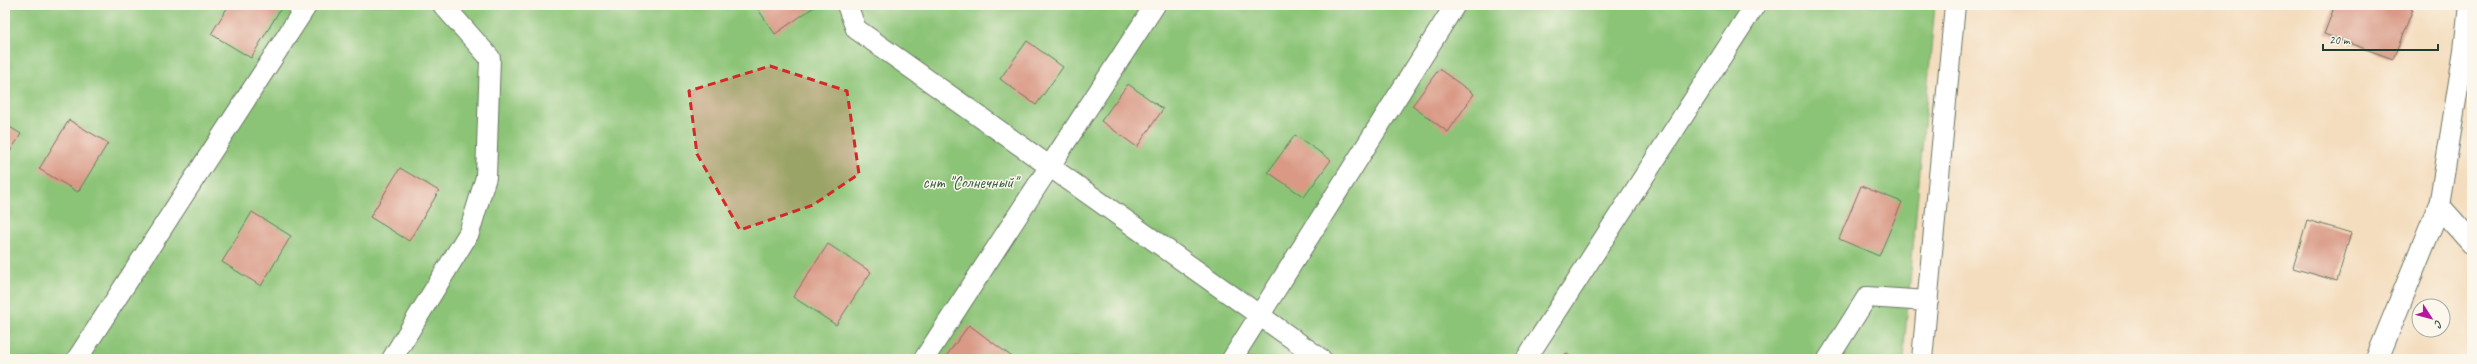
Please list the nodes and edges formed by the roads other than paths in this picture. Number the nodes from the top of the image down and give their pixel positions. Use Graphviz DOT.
graph roads {
  1 [pos="307,5"];
  2 [pos="443,5"];
  3 [pos="847,5"];
  4 [pos="1155,5"];
  5 [pos="1455,5"];
  6 [pos="1754,5"];
  7 [pos="1955,5"];
  8 [pos="2469,5"];
  9 [pos="1049,168"];
  10 [pos="2439,206"];
  11 [pos="2472,243"];
  12 [pos="1928,301"];
  13 [pos="1261,315"];
  14 [pos="77,359"];
  15 [pos="392,359"];
  16 [pos="924,359"];
  17 [pos="1232,359"];
  18 [pos="1321,359"];
  19 [pos="1526,359"];
  20 [pos="1828,359"];
  21 [pos="1922,359"];
  22 [pos="2377,359"];
  1 -- 14 [label="lane"];
  2 -- 15 [label="lane"];
  3 -- 9 [label="lane"];
  4 -- 9 [label="lane"];
  5 -- 13 [label="lane"];
  6 -- 19 [label="lane"];
  7 -- 12 [label="lane"];
  8 -- 10 [label="lane"];
  9 -- 13 [label="lane"];
  9 -- 16 [label="lane"];
  10 -- 11 [label="street"];
  10 -- 22 [label="street"];
  12 -- 20 [label="lane"];
  12 -- 21 [label="lane"];
  13 -- 17 [label="lane"];
  13 -- 18 [label="lane"];
}
